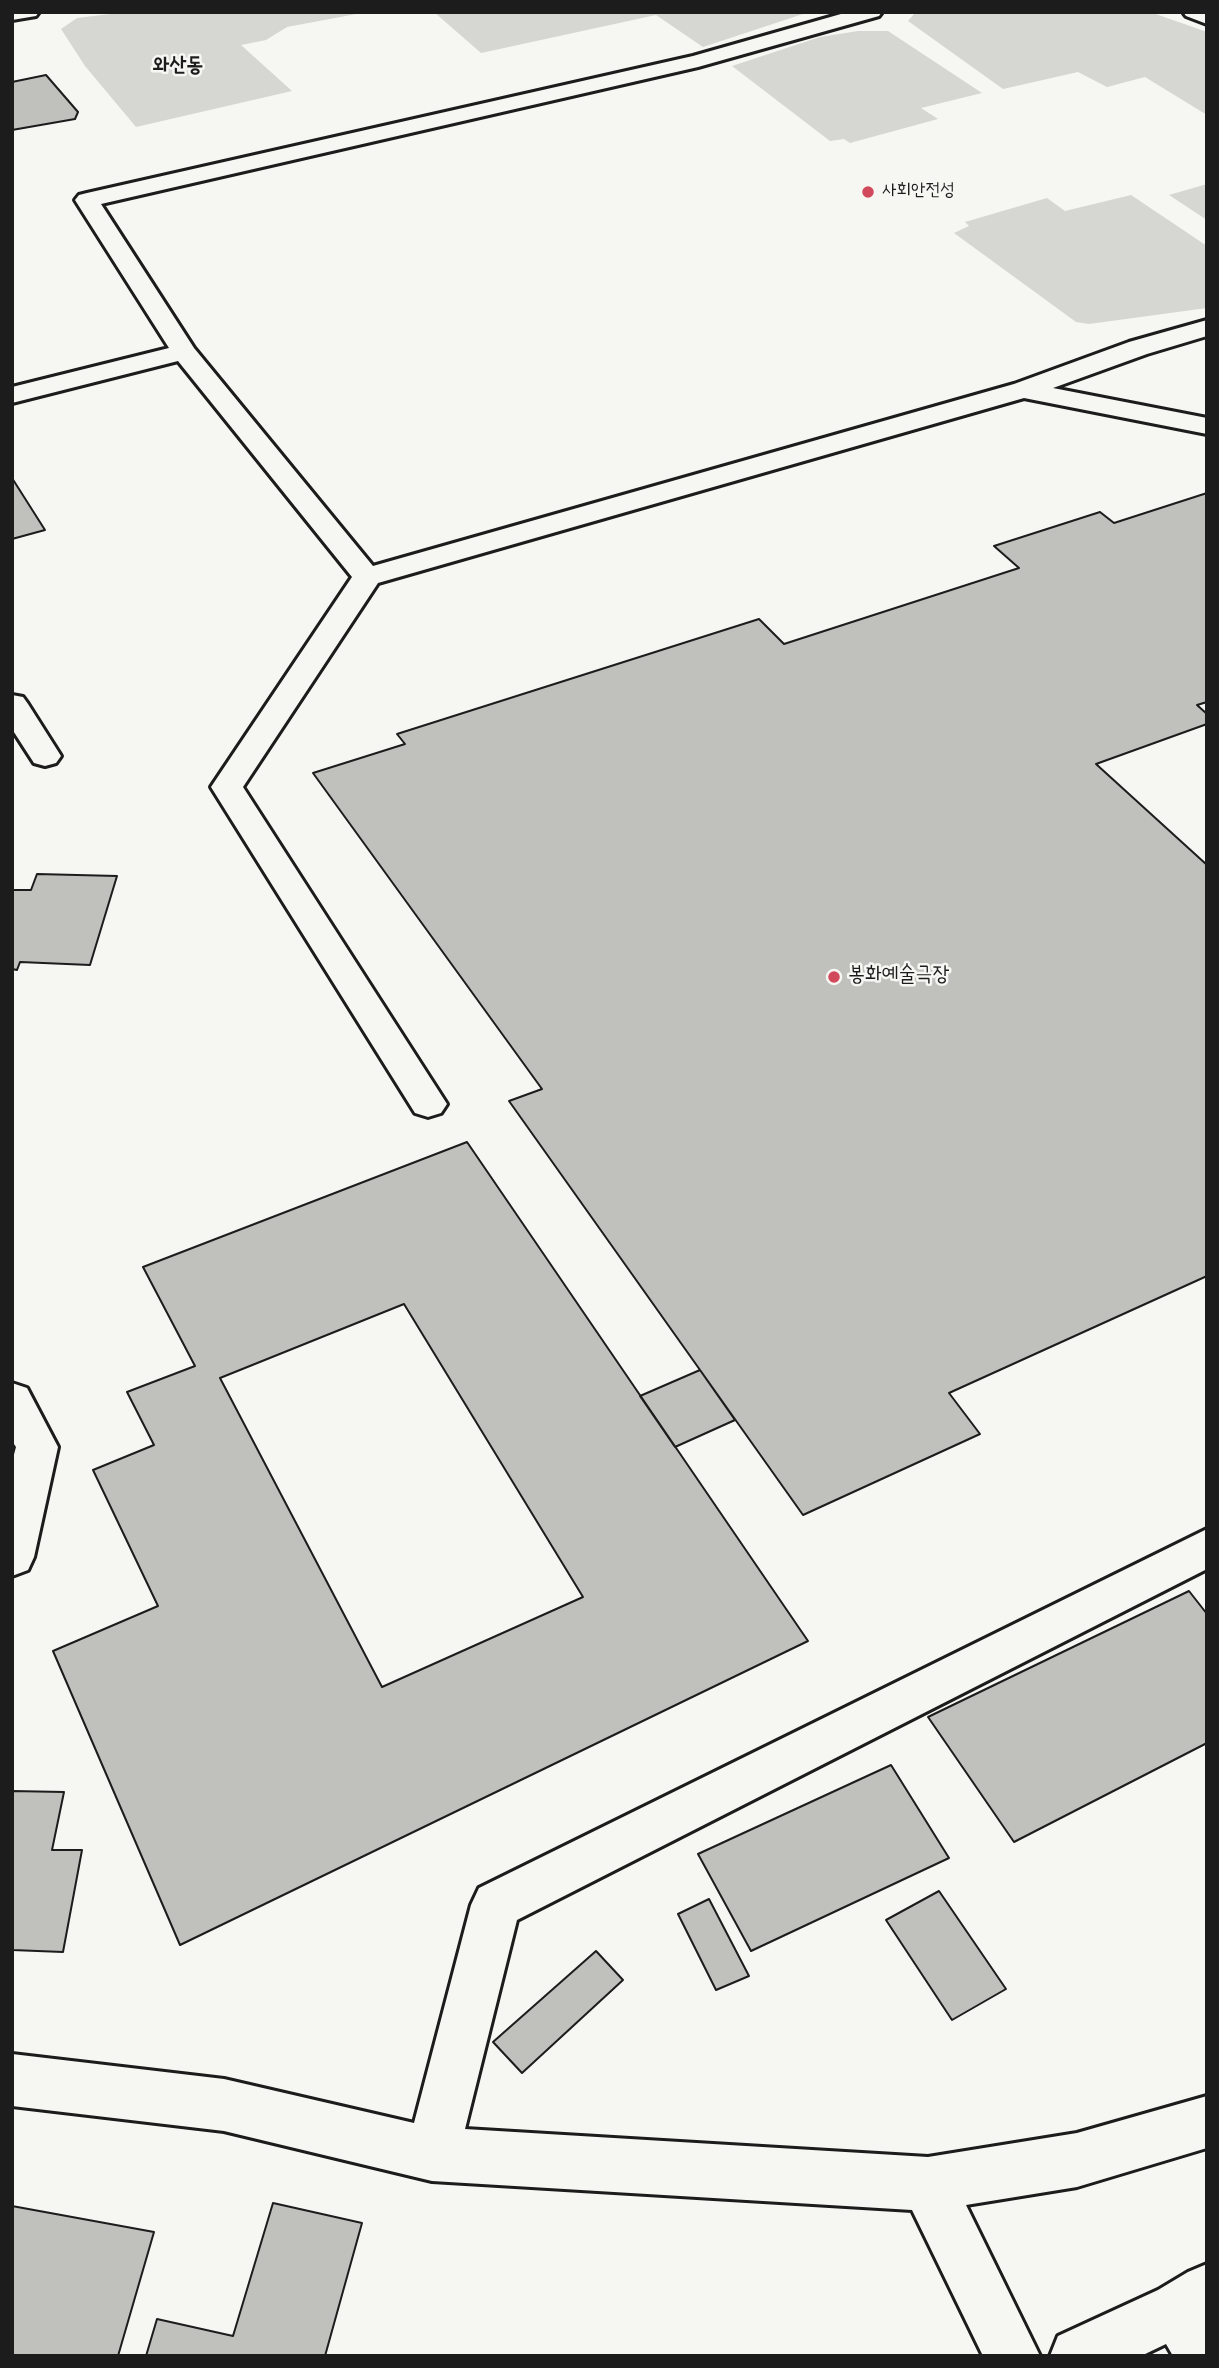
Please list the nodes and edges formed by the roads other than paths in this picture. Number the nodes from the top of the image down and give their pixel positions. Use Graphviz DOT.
graph roads {
  1 [pos="29,12"];
  2 [pos="872,12"];
  3 [pos="1193,12"];
  4 [pos="12,14"];
  5 [pos="1207,18"];
  6 [pos="1207,328"];
  7 [pos="184,352"];
  8 [pos="1023,390"];
  9 [pos="12,395"];
  10 [pos="1207,426"];
  11 [pos="367,578"];
  12 [pos="12,704"];
  13 [pos="45,756"];
  14 [pos="428,1104"];
  15 [pos="12,1400"];
  16 [pos="1207,1548"];
  17 [pos="12,1557"];
  18 [pos="12,2080"];
  19 [pos="1207,2122"];
  20 [pos="432,2154"];
  21 [pos="928,2184"];
  22 [pos="1196,2319"];
  23 [pos="1012,2356"];
  24 [pos="1078,2356"];
  1 -- 4 [label="street"];
  2 -- 7 [label="street"];
  3 -- 5 [label="street"];
  6 -- 8 [label="street"];
  7 -- 9 [label="street"];
  7 -- 11 [label="street"];
  8 -- 10 [label="street"];
  8 -- 11 [label="street"];
  11 -- 14 [label="street"];
  12 -- 13 [label="street"];
  15 -- 17 [label="street"];
  16 -- 20 [label="street"];
  18 -- 20 [label="street"];
  19 -- 21 [label="street"];
  20 -- 21 [label="street"];
  21 -- 23 [label="street"];
  22 -- 24 [label="street"];
}
